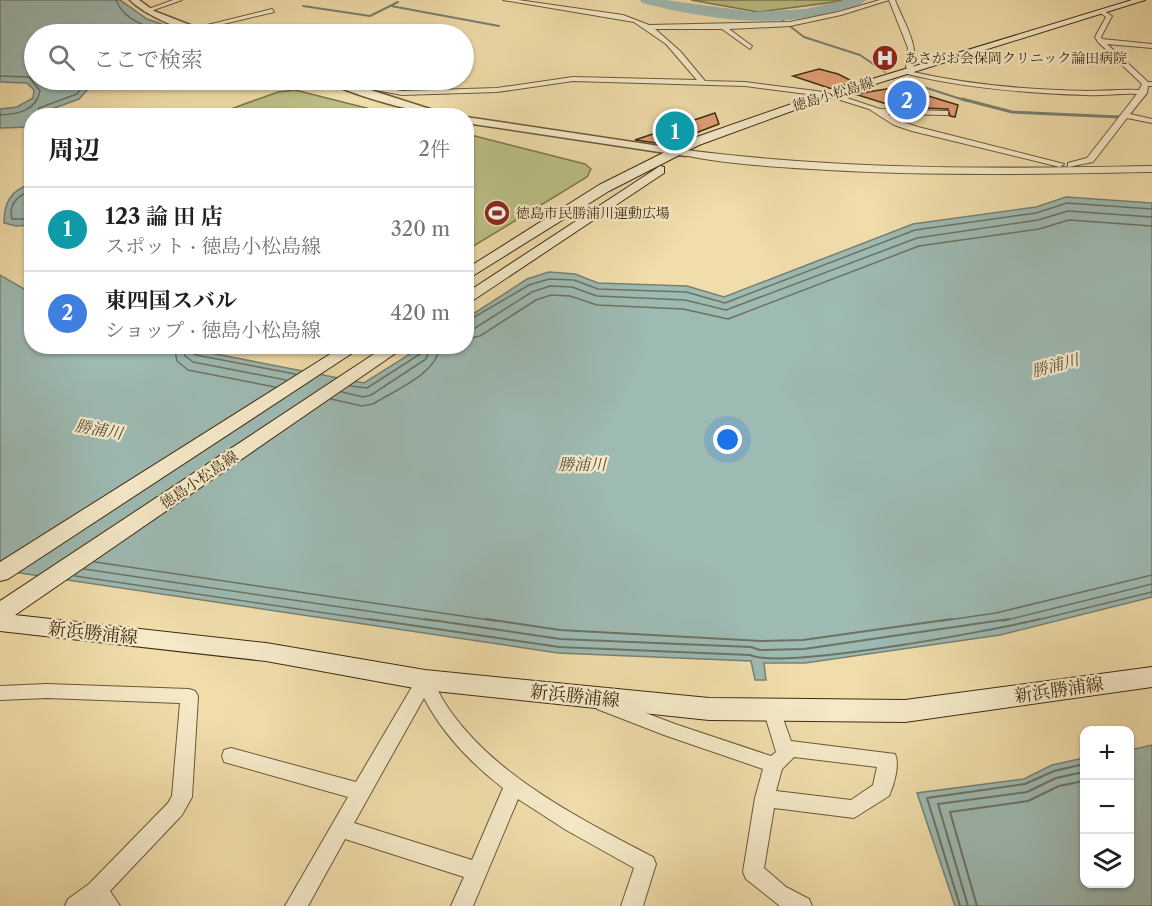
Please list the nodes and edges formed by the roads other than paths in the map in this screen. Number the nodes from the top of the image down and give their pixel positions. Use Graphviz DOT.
graph roads {
  1 [pos="134,0"];
  2 [pos="179,0"];
  3 [pos="506,0"];
  4 [pos="886,0"];
  5 [pos="892,0"];
  6 [pos="1141,0"];
  7 [pos="146,10"];
  8 [pos="272,11"];
  9 [pos="1102,12"];
  10 [pos="181,24"];
  11 [pos="216,24"];
  12 [pos="646,27"];
  13 [pos="723,27"];
  14 [pos="1100,41"];
  15 [pos="1152,46"];
  16 [pos="750,47"];
  17 [pos="908,71"];
  18 [pos="703,83"];
  19 [pos="1149,84"];
  20 [pos="362,90"];
  21 [pos="383,90"];
  22 [pos="388,91"];
  23 [pos="1143,93"];
  24 [pos="832,94"];
  25 [pos="418,108"];
  26 [pos="879,111"];
  27 [pos="945,113"];
  28 [pos="1126,115"];
  29 [pos="474,121"];
  30 [pos="1152,121"];
  31 [pos="673,156"];
  32 [pos="1060,164"];
  33 [pos="1077,165"];
  34 [pos="1152,169"];
  35 [pos="1110,170"];
  36 [pos="1025,171"];
  37 [pos="474,271"];
  38 [pos="474,294"];
  39 [pos="342,354"];
  40 [pos="386,354"];
  41 [pos="0,573"];
  42 [pos="0,613"];
  43 [pos="0,622"];
  44 [pos="1152,677"];
  45 [pos="425,680"];
  46 [pos="0,693"];
  47 [pos="588,698"];
  48 [pos="773,712"];
  49 [pos="784,748"];
  50 [pos="231,756"];
  51 [pos="774,765"];
  52 [pos="513,787"];
  53 [pos="361,792"];
  54 [pos="765,798"];
  55 [pos="340,828"];
  56 [pos="477,871"];
  57 [pos="102,898"];
  58 [pos="76,906"];
  59 [pos="296,906"];
  60 [pos="462,906"];
  61 [pos="632,906"];
  62 [pos="801,906"];
  1 -- 7 [label="street"];
  2 -- 7 [label="street"];
  3 -- 12 [label="street"];
  4 -- 13 [label="street"];
  5 -- 17 [label="street"];
  6 -- 9 [label="main road, 徳島小松島線"];
  7 -- 10 [label="street"];
  8 -- 11 [label="street"];
  9 -- 14 [label="street"];
  9 -- 17 [label="main road, 徳島小松島線"];
  12 -- 13 [label="street"];
  12 -- 18 [label="street"];
  13 -- 16 [label="street"];
  14 -- 15 [label="street"];
  14 -- 19 [label="street"];
  17 -- 23 [label="street"];
  17 -- 24 [label="main road, 徳島小松島線"];
  18 -- 22 [label="street"];
  18 -- 24 [label="street"];
  19 -- 23 [label="street"];
  20 -- 25 [label="street"];
  21 -- 22 [label="street"];
  22 -- 25 [label="street"];
  23 -- 28 [label="street"];
  24 -- 26 [label="street"];
  24 -- 31 [label="main road, 徳島小松島線"];
  26 -- 27 [label="street"];
  26 -- 32 [label="street"];
  28 -- 30 [label="street"];
  28 -- 33 [label="street"];
  29 -- 31 [label="street"];
  31 -- 36 [label="street"];
  31 -- 37 [label="main road, 徳島小松島線"];
  31 -- 38 [label="main road, 徳島小松島線"];
  32 -- 33 [label="street"];
  32 -- 36 [label="street"];
  33 -- 35 [label="street"];
  34 -- 35 [label="street"];
  35 -- 36 [label="street"];
  39 -- 41 [label="main road, 徳島小松島線"];
  40 -- 42 [label="main road, 徳島小松島線"];
  43 -- 45 [label="main road, 新浜勝浦線"];
  44 -- 48 [label="main road, 新浜勝浦線"];
  45 -- 47 [label="main road, 新浜勝浦線"];
  45 -- 52 [label="street"];
  45 -- 53 [label="street"];
  46 -- 57 [label="street"];
  47 -- 48 [label="main road, 新浜勝浦線"];
  47 -- 51 [label="street"];
  48 -- 49 [label="street"];
  49 -- 51 [label="street"];
  49 -- 54 [label="street"];
  50 -- 53 [label="street"];
  51 -- 54 [label="street"];
  52 -- 56 [label="street"];
  52 -- 61 [label="street"];
  53 -- 55 [label="street"];
  54 -- 62 [label="street"];
  55 -- 56 [label="street"];
  55 -- 59 [label="street"];
  56 -- 60 [label="street"];
  57 -- 58 [label="street"];
}
